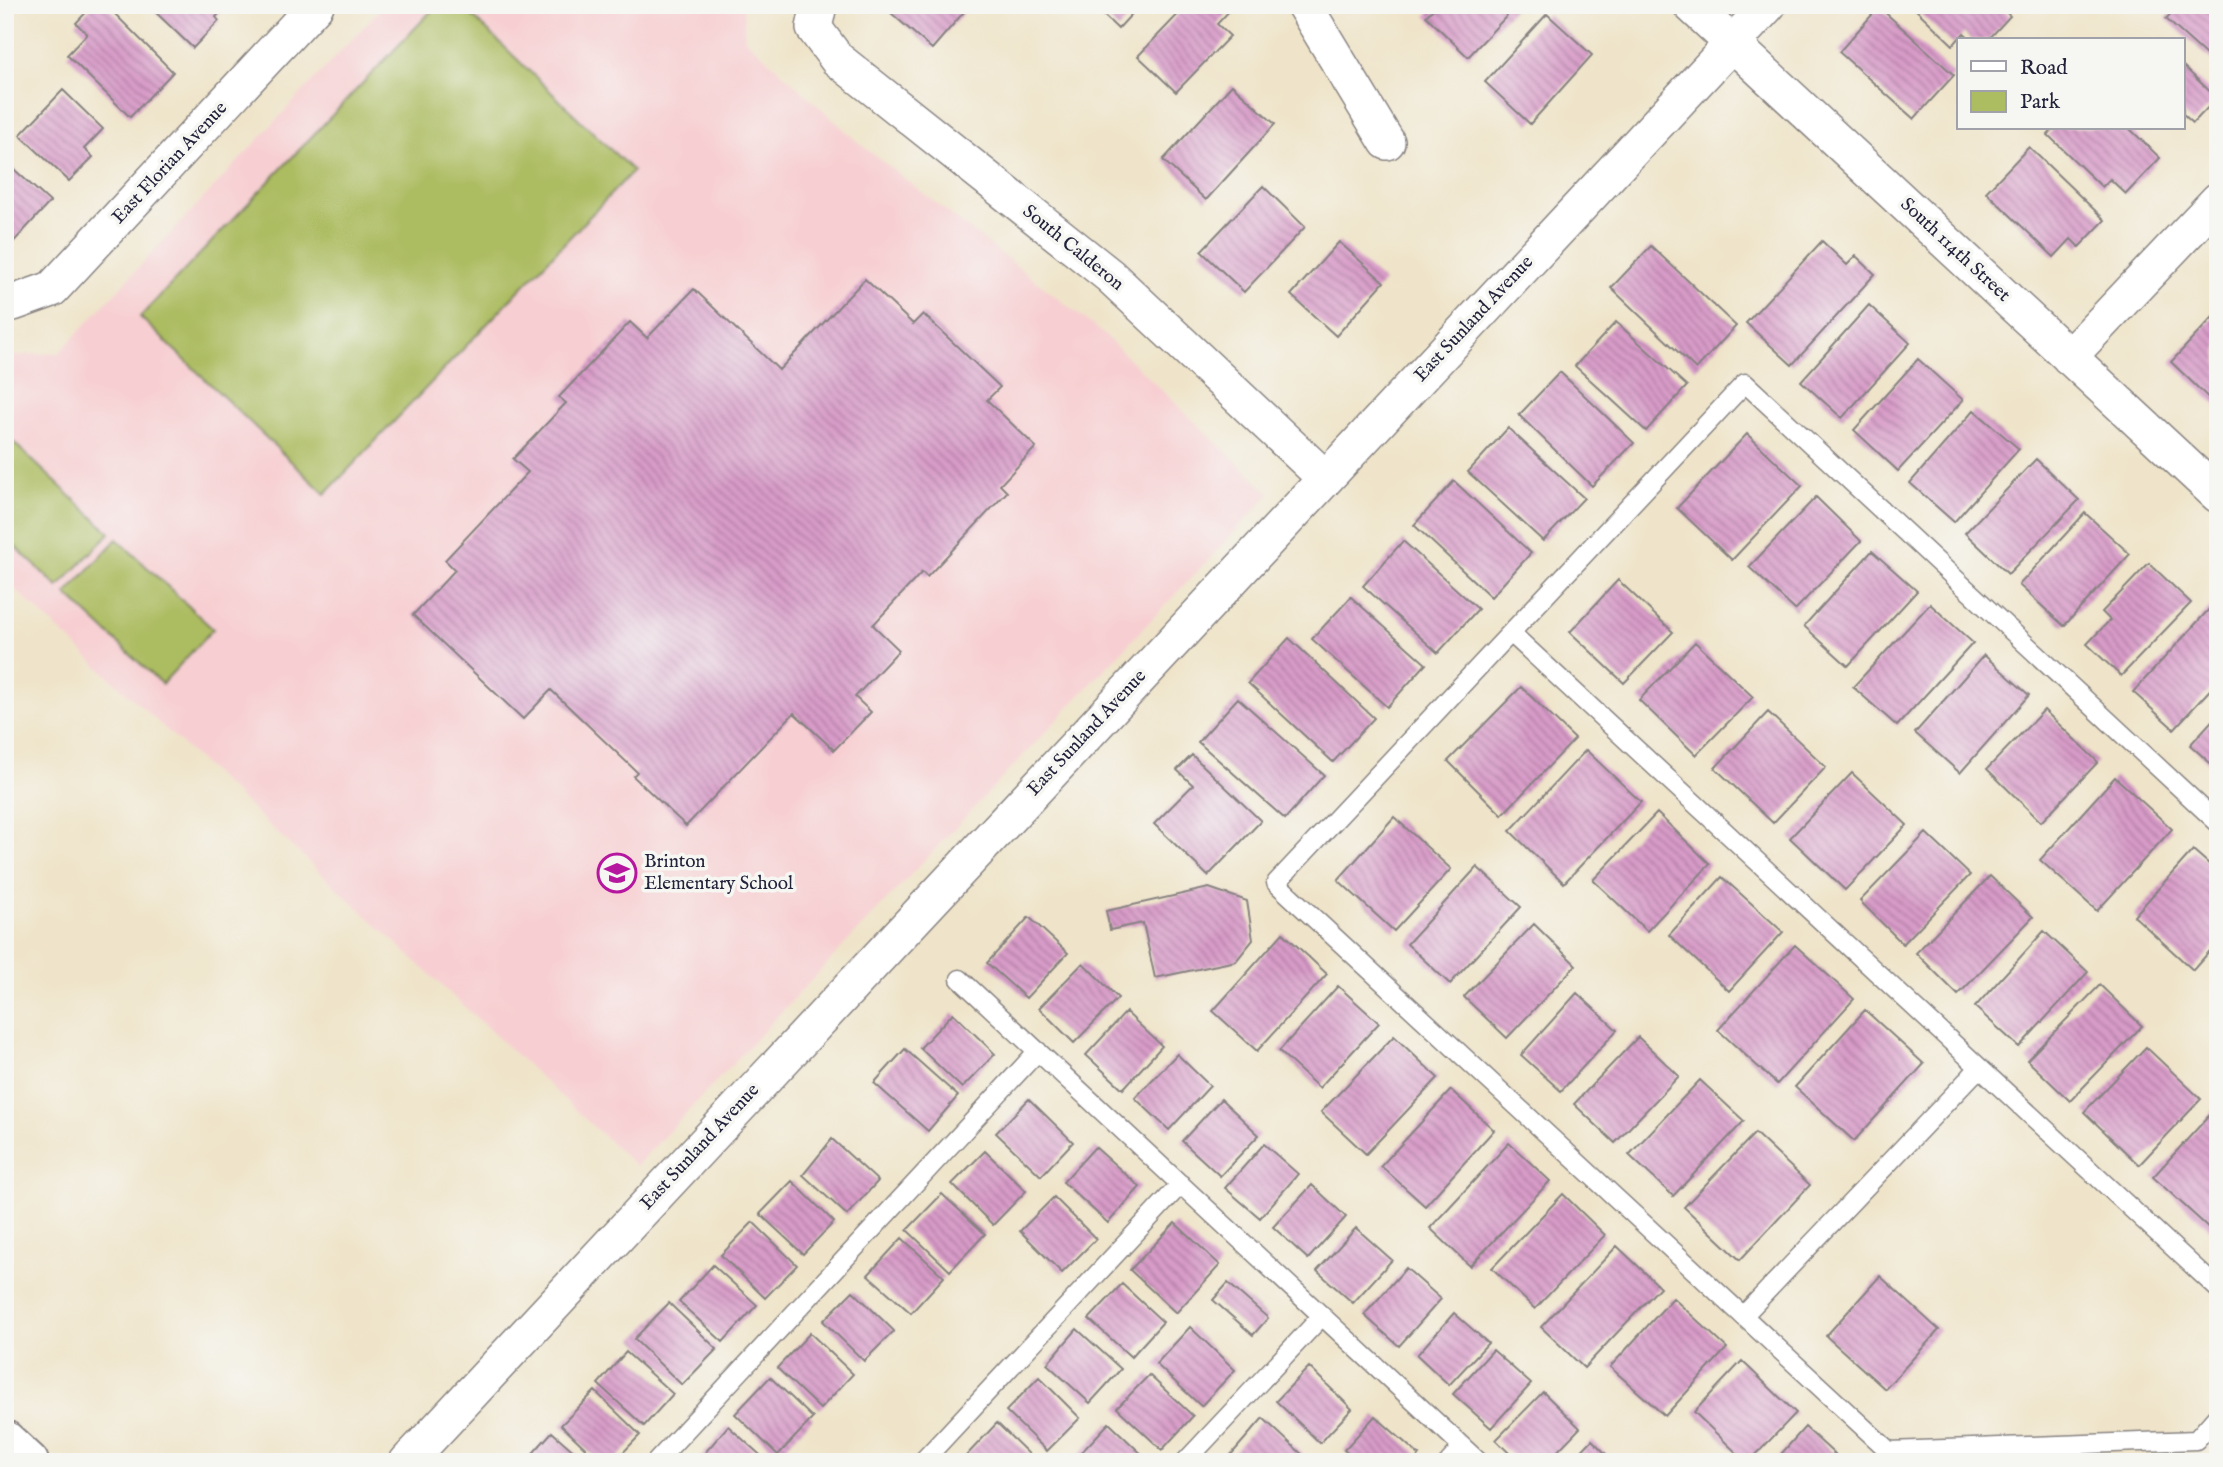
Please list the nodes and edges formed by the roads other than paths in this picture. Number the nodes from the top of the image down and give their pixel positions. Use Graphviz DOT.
graph roads {
  1 [pos="316,5"];
  2 [pos="1304,5"];
  3 [pos="1692,5"];
  4 [pos="1768,5"];
  5 [pos="816,17"];
  6 [pos="1733,44"];
  7 [pos="1387,142"];
  8 [pos="2218,200"];
  9 [pos="9,301"];
  10 [pos="2069,357"];
  11 [pos="1325,478"];
  12 [pos="2218,495"];
  13 [pos="1511,633"];
  14 [pos="2218,823"];
  15 [pos="960,978"];
  16 [pos="1038,1051"];
  17 [pos="1978,1069"];
  18 [pos="1181,1185"];
  19 [pos="2218,1289"];
  20 [pos="1743,1316"];
  21 [pos="1322,1317"];
  22 [pos="2218,1415"];
  23 [pos="5,1440"];
  24 [pos="1463,1447"];
  25 [pos="1980,1455"];
  26 [pos="29,1462"];
  27 [pos="407,1462"];
  28 [pos="656,1462"];
  29 [pos="922,1462"];
  30 [pos="1185,1462"];
  31 [pos="1449,1462"];
  32 [pos="1479,1462"];
  1 -- 9 [label="street, East Florian Avenue"];
  2 -- 7 [label="street"];
  3 -- 6 [label="street, South 114th Street"];
  4 -- 6 [label="street, East Sunland Avenue"];
  5 -- 11 [label="street, South Calderon"];
  6 -- 10 [label="street, South 114th Street"];
  6 -- 11 [label="street, East Sunland Avenue"];
  8 -- 10 [label="street"];
  10 -- 12 [label="street, South 114th Street"];
  11 -- 27 [label="street, East Sunland Avenue"];
  13 -- 14 [label="lane"];
  13 -- 17 [label="lane"];
  13 -- 20 [label="lane"];
  15 -- 16 [label="lane"];
  16 -- 18 [label="lane"];
  16 -- 28 [label="lane"];
  17 -- 19 [label="lane"];
  17 -- 20 [label="lane"];
  18 -- 21 [label="lane"];
  18 -- 29 [label="lane"];
  20 -- 25 [label="lane"];
  21 -- 24 [label="lane"];
  21 -- 30 [label="lane"];
  22 -- 25 [label="lane"];
  23 -- 26 [label="main road"];
  24 -- 31 [label="lane"];
  24 -- 32 [label="lane"];
}
